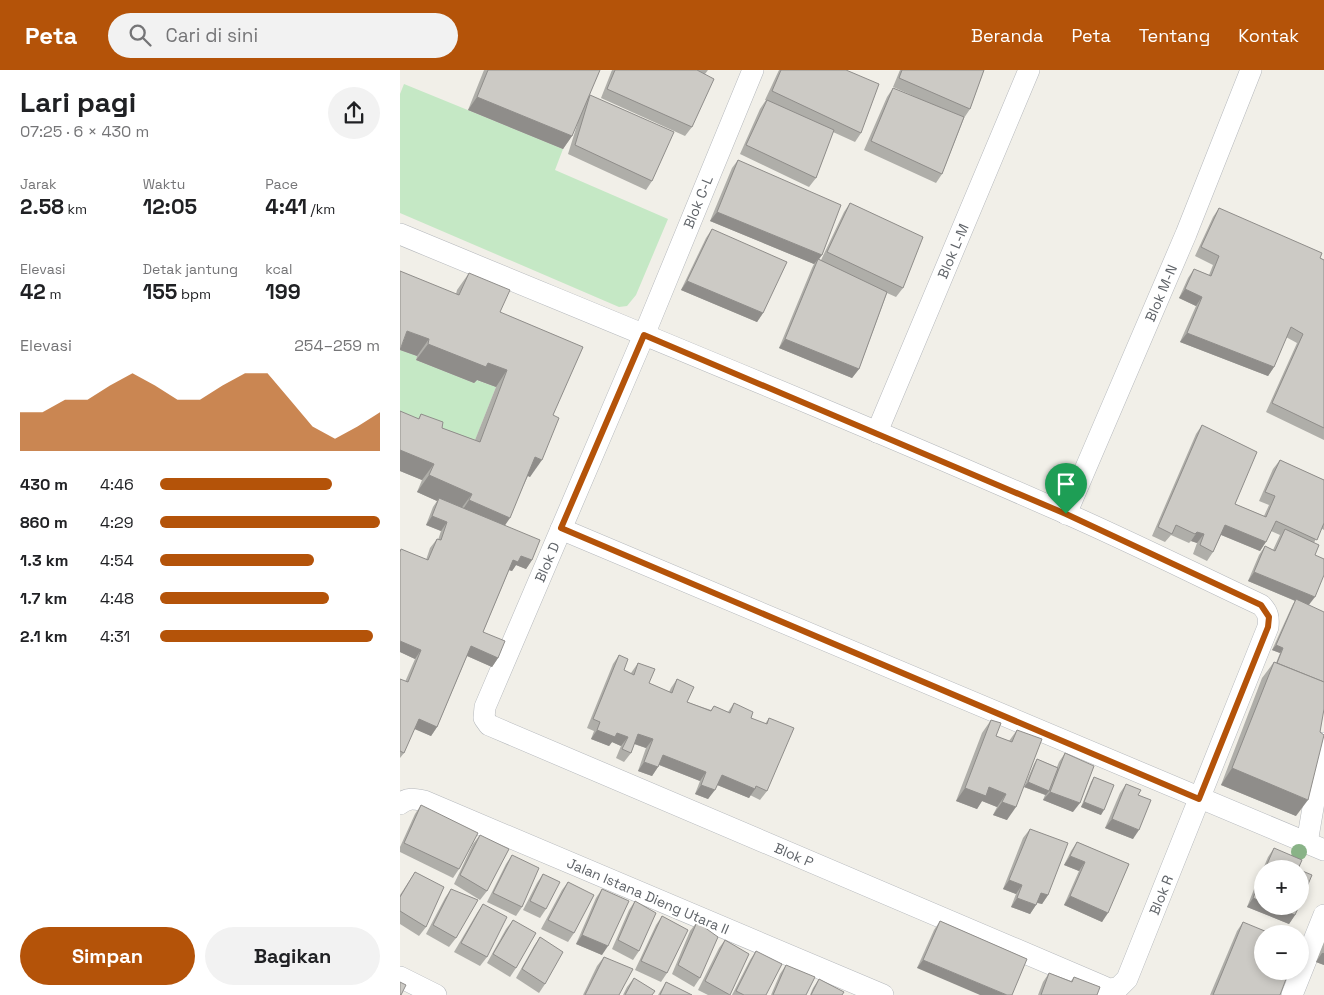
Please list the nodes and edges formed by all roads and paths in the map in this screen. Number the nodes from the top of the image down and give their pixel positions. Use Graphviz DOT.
graph roads {
  1 [pos="753,70"];
  2 [pos="1029,70"];
  3 [pos="1251,70"];
  4 [pos="400,234"];
  5 [pos="644,335"];
  6 [pos="877,432"];
  7 [pos="1066,514"];
  8 [pos="561,528"];
  9 [pos="485,707"];
  10 [pos="1324,743"];
  11 [pos="1199,799"];
  12 [pos="406,801"];
  13 [pos="1315,846"];
  14 [pos="1324,915"];
  15 [pos="400,977"];
  16 [pos="1118,988"];
  17 [pos="436,995"];
  18 [pos="883,995"];
  19 [pos="1292,995"];
  1 -- 5 [label="street, Blok C-L"];
  2 -- 6 [label="street, Blok L-M"];
  3 -- 7 [label="street, Blok M-N"];
  4 -- 5 [label="street"];
  5 -- 6 [label="street"];
  5 -- 8 [label="street, Blok D"];
  6 -- 7 [label="street"];
  7 -- 11 [label="street, Blok R"];
  8 -- 9 [label="street, Blok D"];
  8 -- 11 [label="street"];
  9 -- 16 [label="street, Blok P"];
  10 -- 13 [label="street"];
  11 -- 13 [label="street"];
  11 -- 16 [label="street, Blok R"];
  12 -- 18 [label="street, Jalan Istana Dieng Utara II"];
  14 -- 19 [label="street"];
  15 -- 17 [label="street"];
}
